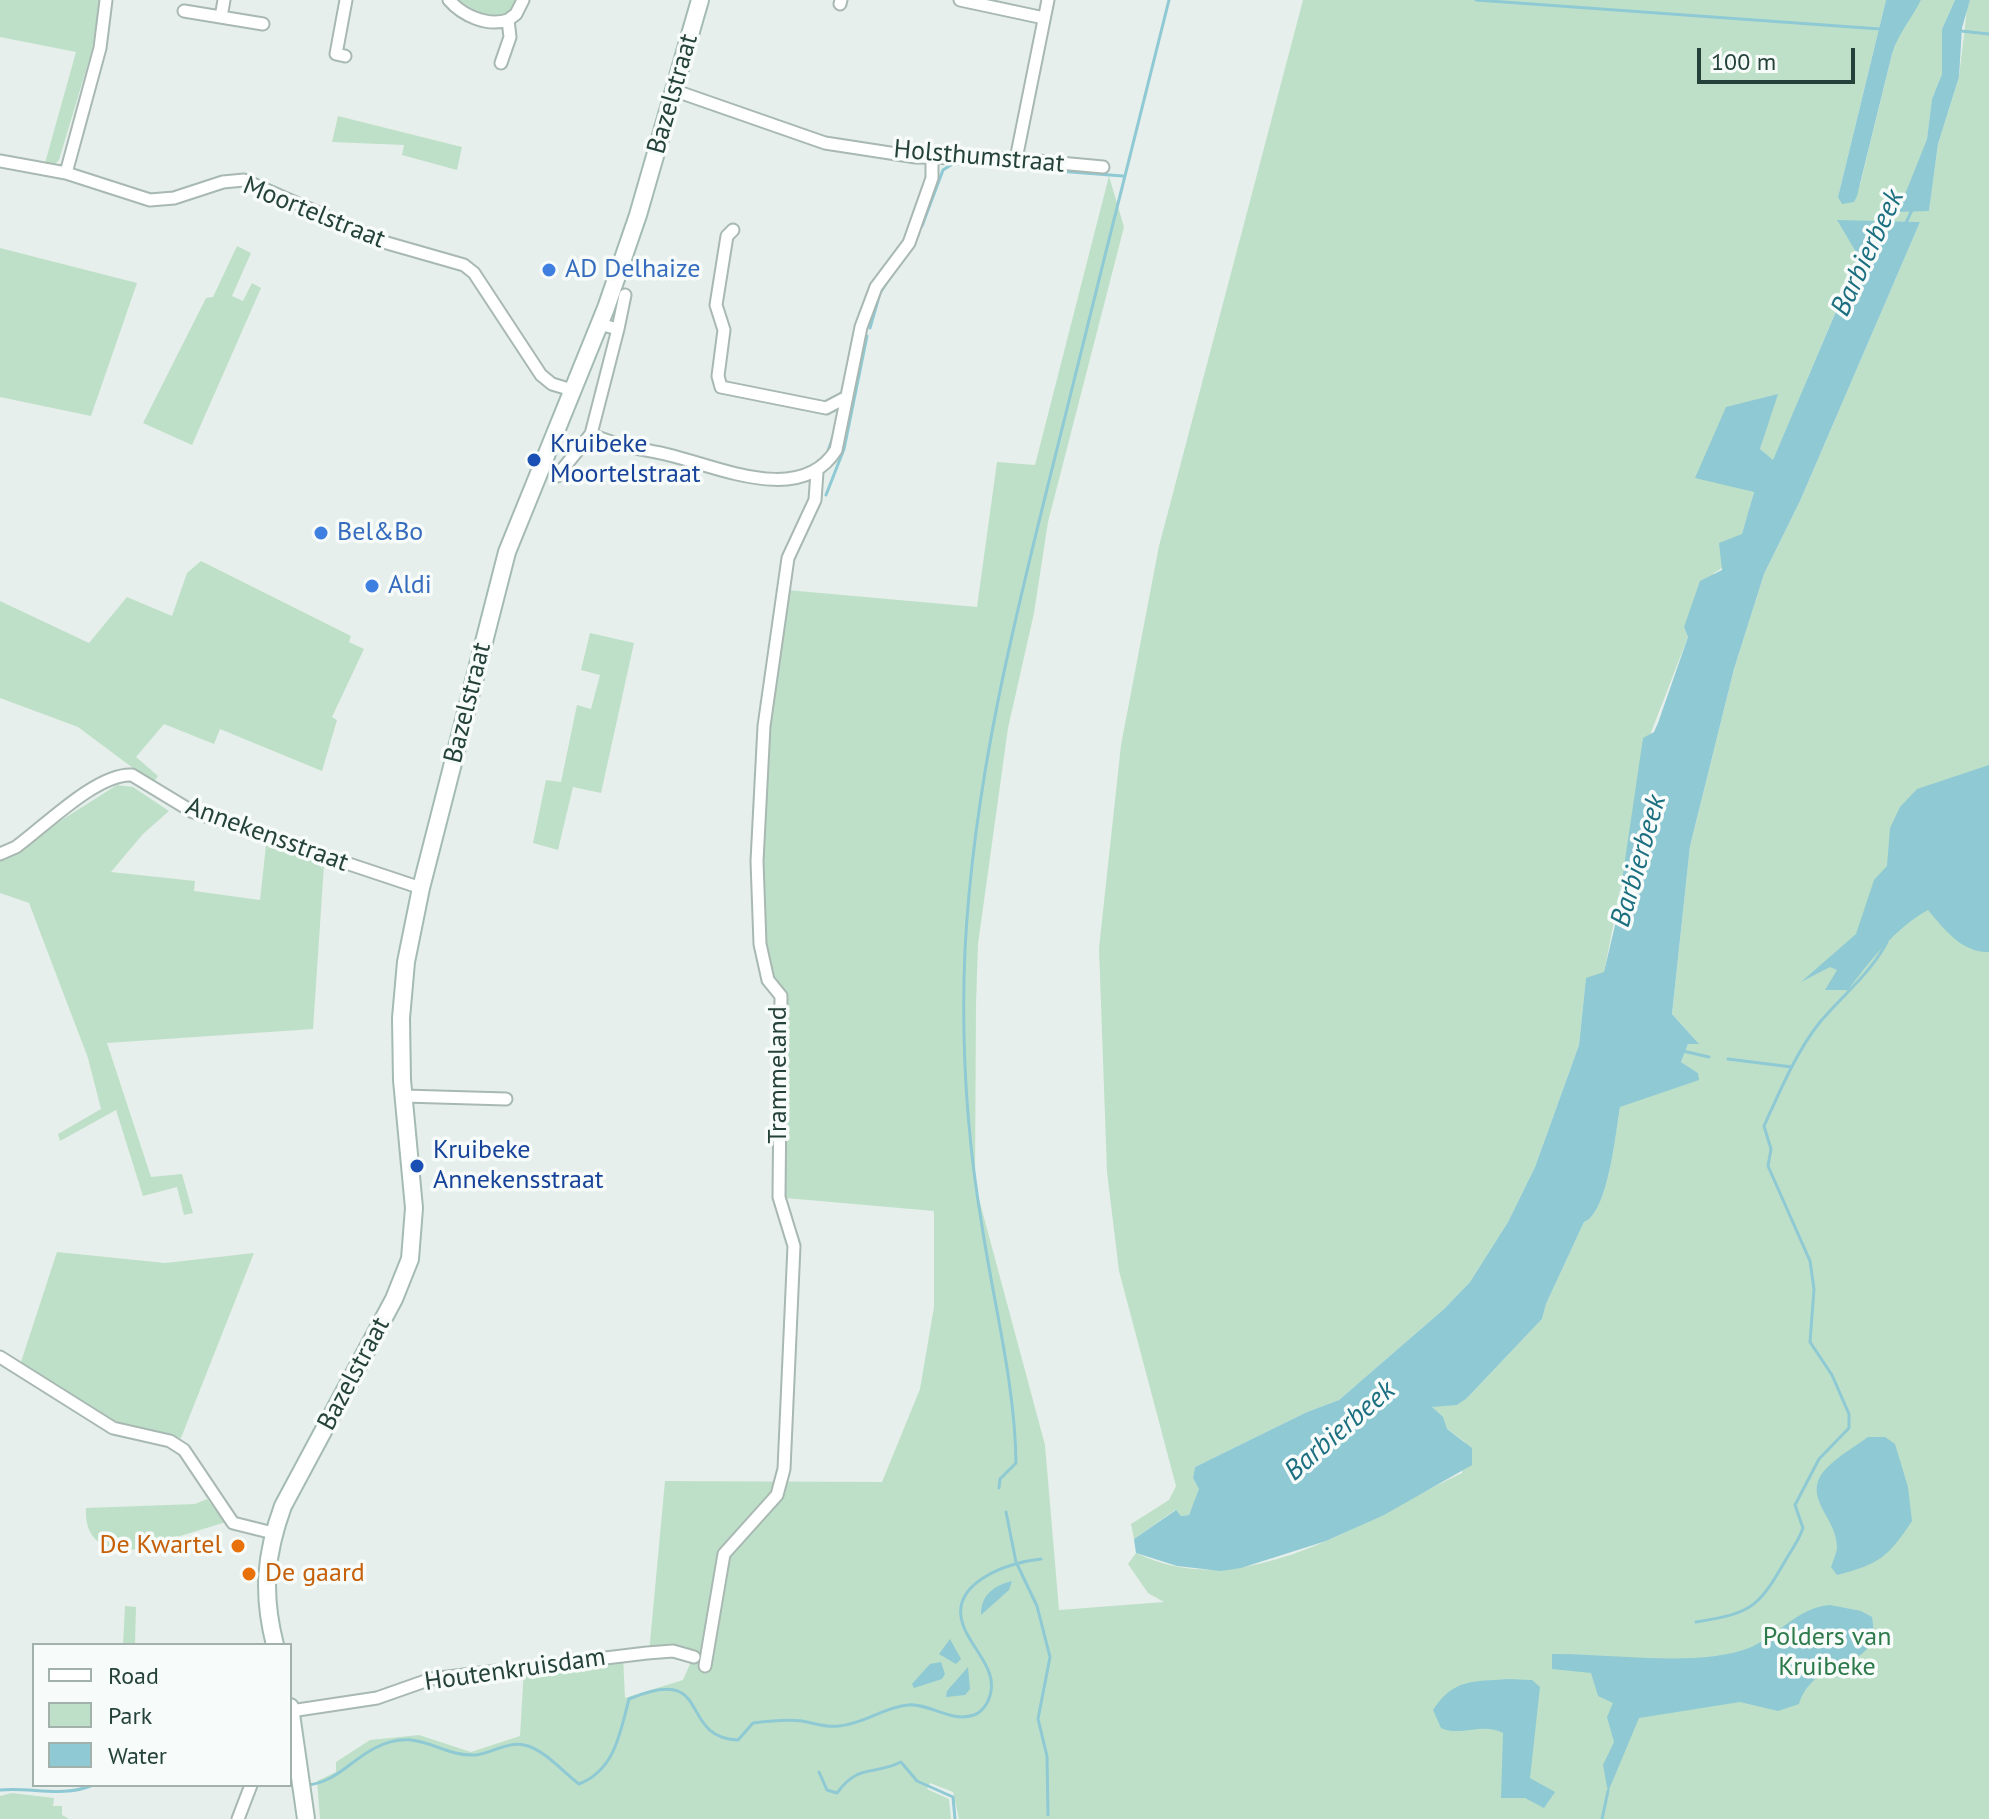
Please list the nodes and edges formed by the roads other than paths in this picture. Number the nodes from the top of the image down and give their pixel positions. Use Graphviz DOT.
graph roads {
  1 [pos="106,0"];
  2 [pos="224,0"];
  3 [pos="346,0"];
  4 [pos="449,0"];
  5 [pos="523,0"];
  6 [pos="700,0"];
  7 [pos="960,0"];
  8 [pos="1048,0"];
  9 [pos="184,11"];
  10 [pos="221,17"];
  11 [pos="1044,18"];
  12 [pos="508,20"];
  13 [pos="263,24"];
  14 [pos="338,57"];
  15 [pos="501,63"];
  16 [pos="673,90"];
  17 [pos="932,158"];
  18 [pos="1016,159"];
  19 [pos="0,161"];
  20 [pos="1103,167"];
  21 [pos="66,173"];
  22 [pos="733,230"];
  23 [pos="625,295"];
  24 [pos="599,324"];
  25 [pos="618,329"];
  26 [pos="572,390"];
  27 [pos="843,399"];
  28 [pos="591,434"];
  29 [pos="817,472"];
  30 [pos="557,476"];
  31 [pos="0,854"];
  32 [pos="421,888"];
  33 [pos="404,1096"];
  34 [pos="506,1099"];
  35 [pos="0,1357"];
  36 [pos="273,1533"];
  37 [pos="275,1643"];
  38 [pos="694,1657"];
  39 [pos="705,1666"];
  40 [pos="292,1709"];
  41 [pos="292,1721"];
  42 [pos="250,1787"];
  43 [pos="238,1819"];
  44 [pos="306,1819"];
  1 -- 21 [label="street"];
  2 -- 10 [label="street"];
  3 -- 14 [label="street"];
  4 -- 12 [label="street"];
  5 -- 12 [label="street"];
  6 -- 16 [label="main road, Bazelstraat"];
  7 -- 11 [label="street"];
  8 -- 11 [label="street"];
  9 -- 10 [label="street"];
  10 -- 13 [label="street"];
  11 -- 18 [label="street"];
  12 -- 15 [label="street"];
  16 -- 17 [label="street, Holsthumstraat"];
  16 -- 24 [label="main road, Bazelstraat"];
  17 -- 18 [label="street, Holsthumstraat"];
  17 -- 27 [label="street"];
  18 -- 20 [label="street, Holsthumstraat"];
  19 -- 21 [label="street, Moortelstraat"];
  21 -- 26 [label="street, Moortelstraat"];
  22 -- 27 [label="street"];
  23 -- 25 [label="street"];
  24 -- 25 [label="street"];
  24 -- 26 [label="main road, Bazelstraat"];
  25 -- 28 [label="street"];
  26 -- 32 [label="main road, Bazelstraat"];
  27 -- 29 [label="street"];
  28 -- 29 [label="street"];
  28 -- 30 [label="street"];
  29 -- 39 [label="street, Trammeland"];
  31 -- 32 [label="street, Annekensstraat"];
  32 -- 33 [label="main road, Bazelstraat"];
  33 -- 34 [label="street"];
  33 -- 36 [label="main road, Bazelstraat"];
  35 -- 36 [label="street"];
  36 -- 37 [label="main road, Bazelstraat"];
  38 -- 40 [label="street, Houtenkruisdam"];
  41 -- 44 [label="main road"];
  42 -- 43 [label="street"];
}
